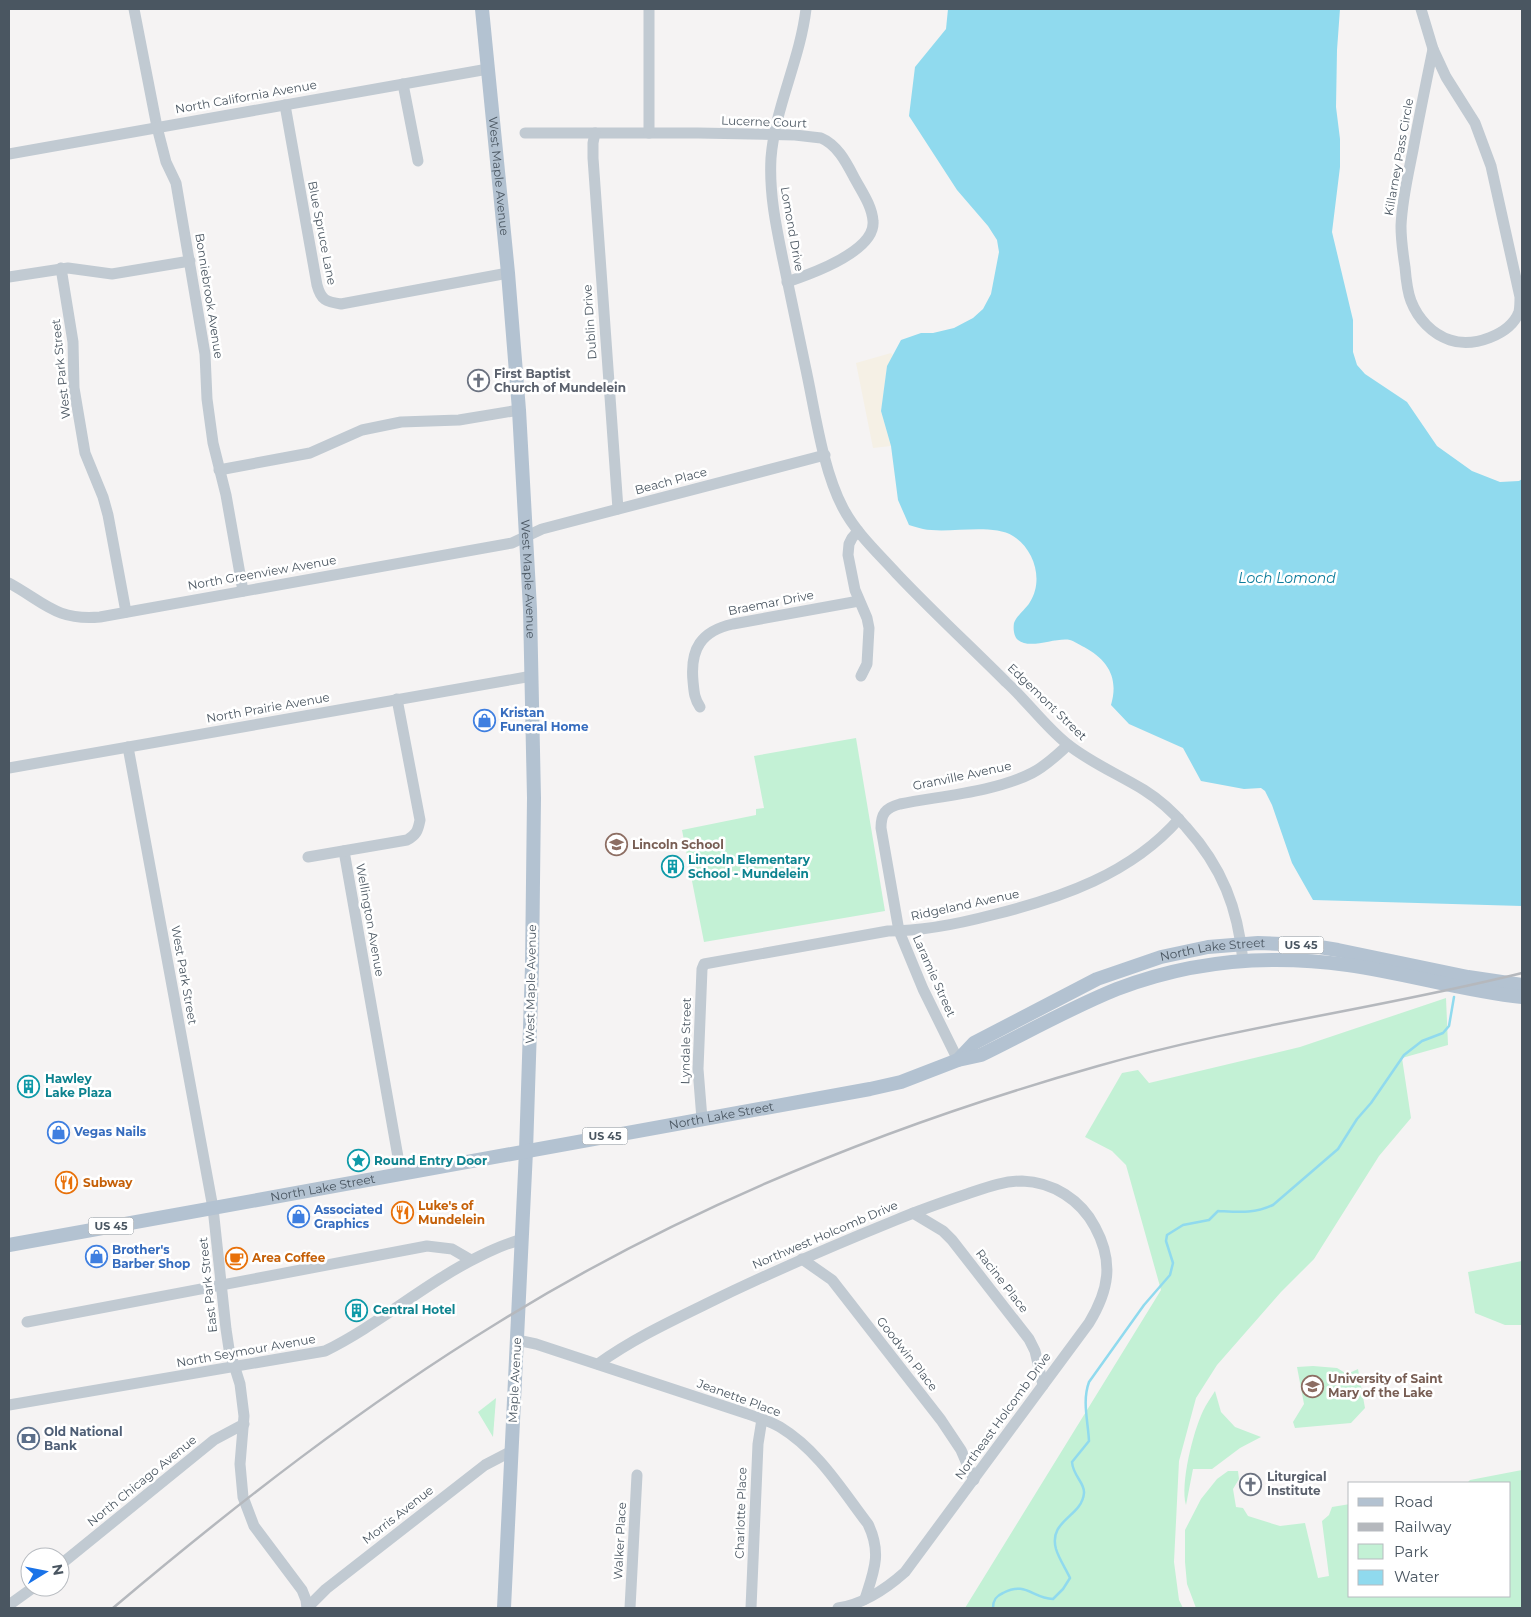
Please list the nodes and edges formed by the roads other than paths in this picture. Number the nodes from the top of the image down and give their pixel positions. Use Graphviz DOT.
graph roads {
  1 [pos="134,9"];
  2 [pos="482,9"];
  3 [pos="649,9"];
  4 [pos="806,9"];
  5 [pos="1421,9"];
  6 [pos="1433,49"];
  7 [pos="488,69"];
  8 [pos="403,84"];
  9 [pos="285,104"];
  10 [pos="157,127"];
  11 [pos="595,133"];
  12 [pos="649,133"];
  13 [pos="525,134"];
  14 [pos="774,135"];
  15 [pos="9,154"];
  16 [pos="418,161"];
  17 [pos="190,262"];
  18 [pos="61,268"];
  19 [pos="508,273"];
  20 [pos="9,277"];
  21 [pos="787,282"];
  22 [pos="519,410"];
  23 [pos="825,455"];
  24 [pos="219,470"];
  25 [pos="618,509"];
  26 [pos="858,531"];
  27 [pos="526,537"];
  28 [pos="9,583"];
  29 [pos="243,591"];
  30 [pos="860,601"];
  31 [pos="126,612"];
  32 [pos="532,676"];
  33 [pos="860,676"];
  34 [pos="397,700"];
  35 [pos="700,707"];
  36 [pos="1068,745"];
  37 [pos="128,747"];
  38 [pos="9,768"];
  39 [pos="884,812"];
  40 [pos="1179,819"];
  41 [pos="344,851"];
  42 [pos="308,857"];
  43 [pos="899,931"];
  44 [pos="1241,944"];
  45 [pos="1243,961"];
  46 [pos="704,964"];
  47 [pos="1522,984"];
  48 [pos="1522,997"];
  49 [pos="958,1060"];
  50 [pos="702,1119"];
  51 [pos="526,1151"];
  52 [pos="401,1174"];
  53 [pos="1074,1200"];
  54 [pos="212,1208"];
  55 [pos="913,1213"];
  56 [pos="520,1240"];
  57 [pos="9,1245"];
  58 [pos="802,1259"];
  59 [pos="471,1260"];
  60 [pos="221,1284"];
  61 [pos="27,1322"];
  62 [pos="517,1340"];
  63 [pos="598,1364"];
  64 [pos="234,1366"];
  65 [pos="1044,1384"];
  66 [pos="9,1405"];
  67 [pos="762,1419"];
  68 [pos="244,1424"];
  69 [pos="512,1451"];
  70 [pos="638,1475"];
  71 [pos="974,1480"];
  72 [pos="70,1557"];
  73 [pos="21,1597"];
  74 [pos="865,1599"];
  75 [pos="9,1606"];
  76 [pos="307,1608"];
  77 [pos="504,1608"];
  78 [pos="630,1608"];
  79 [pos="751,1608"];
  80 [pos="838,1608"];
  1 -- 10 [label="street, Bonniebrook Avenue"];
  2 -- 7 [label="main road, West Maple Avenue"];
  3 -- 12 [label="street"];
  4 -- 14 [label="street, Lomond Drive"];
  5 -- 6 [label="street, Killarney Pass Circle"];
  6 -- 6 [label="street, Killarney Pass Circle"];
  7 -- 8 [label="street, North California Avenue"];
  7 -- 19 [label="main road, West Maple Avenue"];
  8 -- 9 [label="street, North California Avenue"];
  8 -- 16 [label="street"];
  9 -- 10 [label="street, North California Avenue"];
  9 -- 19 [label="street, Blue Spruce Lane"];
  10 -- 15 [label="street, North California Avenue"];
  10 -- 17 [label="street, Bonniebrook Avenue"];
  11 -- 12 [label="street, Lucerne Court"];
  11 -- 13 [label="street, Lucerne Court"];
  11 -- 25 [label="street, Dublin Drive"];
  12 -- 14 [label="street, Lucerne Court"];
  14 -- 21 [label="street, Lomond Drive"];
  14 -- 21 [label="street, Lucerne Court"];
  17 -- 18 [label="street"];
  17 -- 24 [label="street, Bonniebrook Avenue"];
  18 -- 20 [label="street"];
  18 -- 31 [label="street, West Park Street"];
  19 -- 22 [label="main road, West Maple Avenue"];
  21 -- 23 [label="street, Lomond Drive"];
  22 -- 24 [label="street"];
  22 -- 27 [label="main road, West Maple Avenue"];
  23 -- 25 [label="street, Beach Place"];
  23 -- 26 [label="street, Edgemont Street"];
  24 -- 29 [label="street, Bonniebrook Avenue"];
  25 -- 27 [label="street, Beach Place"];
  26 -- 30 [label="street"];
  26 -- 36 [label="street, Edgemont Street"];
  27 -- 29 [label="street, North Greenview Avenue"];
  27 -- 32 [label="main road, West Maple Avenue"];
  28 -- 31 [label="street, North Greenview Avenue"];
  29 -- 31 [label="street, North Greenview Avenue"];
  30 -- 33 [label="street"];
  30 -- 35 [label="street, Braemar Drive"];
  32 -- 34 [label="street, North Prairie Avenue"];
  32 -- 51 [label="main road, West Maple Avenue"];
  34 -- 37 [label="street, North Prairie Avenue"];
  34 -- 41 [label="street, Wellington Avenue"];
  36 -- 39 [label="street, Granville Avenue"];
  36 -- 40 [label="street, Edgemont Street"];
  37 -- 38 [label="street, North Prairie Avenue"];
  37 -- 54 [label="street, West Park Street"];
  39 -- 43 [label="street, Laramie Street"];
  40 -- 43 [label="street, Ridgeland Avenue"];
  40 -- 44 [label="street, Edgemont Street"];
  41 -- 42 [label="street"];
  41 -- 52 [label="street, Wellington Avenue"];
  43 -- 46 [label="street, Ridgeland Avenue"];
  43 -- 49 [label="street, Laramie Street"];
  44 -- 45 [label="street, Edgemont Street"];
  44 -- 47 [label="main road, North Lake Street / US 45"];
  44 -- 49 [label="main road, North Lake Street / US 45"];
  45 -- 48 [label="main road, North Lake Street / US 45"];
  45 -- 49 [label="main road, North Lake Street / US 45"];
  46 -- 50 [label="street, Lyndale Street"];
  49 -- 50 [label="main road, North Lake Street / US 45"];
  50 -- 51 [label="main road, North Lake Street / US 45"];
  51 -- 52 [label="main road, North Lake Street / US 45"];
  51 -- 56 [label="main road, Maple Avenue"];
  52 -- 54 [label="main road, North Lake Street / US 45"];
  53 -- 55 [label="street, Northwest Holcomb Drive"];
  53 -- 65 [label="street, Northeast Holcomb Drive"];
  54 -- 57 [label="main road, North Lake Street / US 45"];
  54 -- 60 [label="street, East Park Street"];
  55 -- 58 [label="street, Northwest Holcomb Drive"];
  55 -- 65 [label="street, Racine Place"];
  56 -- 59 [label="street, North Seymour Avenue"];
  56 -- 62 [label="main road, Maple Avenue"];
  58 -- 63 [label="street, Northwest Holcomb Drive"];
  58 -- 71 [label="street, Goodwin Place"];
  59 -- 60 [label="street"];
  59 -- 64 [label="street, North Seymour Avenue"];
  60 -- 61 [label="street"];
  60 -- 64 [label="street, East Park Street"];
  62 -- 63 [label="street, Jeanette Place"];
  62 -- 69 [label="main road, Maple Avenue"];
  63 -- 67 [label="street, Jeanette Place"];
  64 -- 66 [label="street, North Seymour Avenue"];
  64 -- 68 [label="street, East Park Street"];
  65 -- 71 [label="street, Northeast Holcomb Drive"];
  67 -- 74 [label="street, Jeanette Place"];
  67 -- 79 [label="street, Charlotte Place"];
  68 -- 72 [label="street, North Chicago Avenue"];
  68 -- 76 [label="street, East Park Street"];
  69 -- 76 [label="street, Morris Avenue"];
  69 -- 77 [label="main road, Maple Avenue"];
  70 -- 78 [label="street, Walker Place"];
  71 -- 74 [label="street, Northeast Holcomb Drive"];
  73 -- 75 [label="street"];
  74 -- 80 [label="street, Northeast Holcomb Drive"];
}
